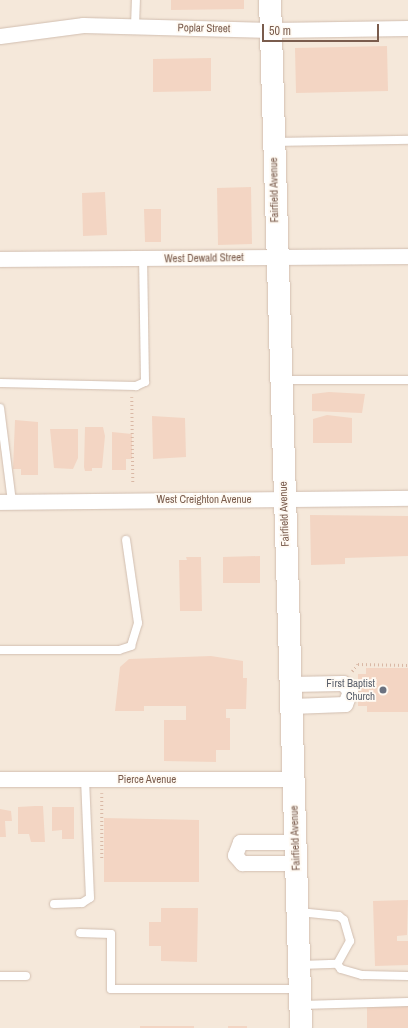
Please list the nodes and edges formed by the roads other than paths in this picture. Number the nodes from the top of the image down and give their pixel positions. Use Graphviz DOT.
graph roads {
  1 [pos="136,0"];
  2 [pos="270,0"];
  3 [pos="135,26"];
  4 [pos="408,28"];
  5 [pos="271,30"];
  6 [pos="0,36"];
  7 [pos="408,140"];
  8 [pos="273,142"];
  9 [pos="408,256"];
  10 [pos="275,257"];
  11 [pos="143,258"];
  12 [pos="0,259"];
  13 [pos="280,380"];
  14 [pos="408,380"];
  15 [pos="0,383"];
  16 [pos="0,408"];
  17 [pos="408,498"];
  18 [pos="284,499"];
  19 [pos="6,502"];
  20 [pos="126,540"];
  21 [pos="0,650"];
  22 [pos="290,684"];
  23 [pos="291,706"];
  24 [pos="0,779"];
  25 [pos="85,779"];
  26 [pos="294,779"];
  27 [pos="295,842"];
  28 [pos="296,863"];
  29 [pos="54,904"];
  30 [pos="297,911"];
  31 [pos="80,933"];
  32 [pos="337,964"];
  33 [pos="299,965"];
  34 [pos="0,976"];
  35 [pos="26,976"];
  36 [pos="408,976"];
  37 [pos="300,997"];
  38 [pos="408,1002"];
  39 [pos="301,1028"];
  1 -- 3 [label="lane"];
  2 -- 5 [label="main road, Fairfield Avenue"];
  3 -- 5 [label="street, Poplar Street"];
  3 -- 6 [label="street, Poplar Street"];
  4 -- 5 [label="street, Poplar Street"];
  5 -- 8 [label="main road, Fairfield Avenue"];
  7 -- 8 [label="lane"];
  8 -- 10 [label="main road, Fairfield Avenue"];
  9 -- 10 [label="street, West Dewald Street"];
  10 -- 11 [label="street, West Dewald Street"];
  10 -- 13 [label="main road, Fairfield Avenue"];
  11 -- 12 [label="street, West Dewald Street"];
  11 -- 15 [label="lane"];
  13 -- 14 [label="lane"];
  13 -- 18 [label="main road, Fairfield Avenue"];
  16 -- 19 [label="lane"];
  17 -- 18 [label="street, West Creighton Avenue"];
  18 -- 19 [label="street, West Creighton Avenue"];
  18 -- 22 [label="main road, Fairfield Avenue"];
  20 -- 21 [label="lane"];
  22 -- 23 [label="main road, Fairfield Avenue"];
  22 -- 23 [label="street"];
  23 -- 26 [label="main road, Fairfield Avenue"];
  24 -- 25 [label="street, Pierce Avenue"];
  25 -- 26 [label="street, Pierce Avenue"];
  25 -- 29 [label="lane"];
  26 -- 27 [label="main road, Fairfield Avenue"];
  27 -- 28 [label="main road, Fairfield Avenue"];
  27 -- 28 [label="street"];
  28 -- 30 [label="main road, Fairfield Avenue"];
  30 -- 32 [label="lane"];
  30 -- 33 [label="main road, Fairfield Avenue"];
  31 -- 37 [label="lane"];
  32 -- 33 [label="lane"];
  32 -- 36 [label="lane"];
  33 -- 37 [label="main road, Fairfield Avenue"];
  34 -- 35 [label="lane"];
  37 -- 38 [label="lane"];
  37 -- 39 [label="main road, Fairfield Avenue"];
}
